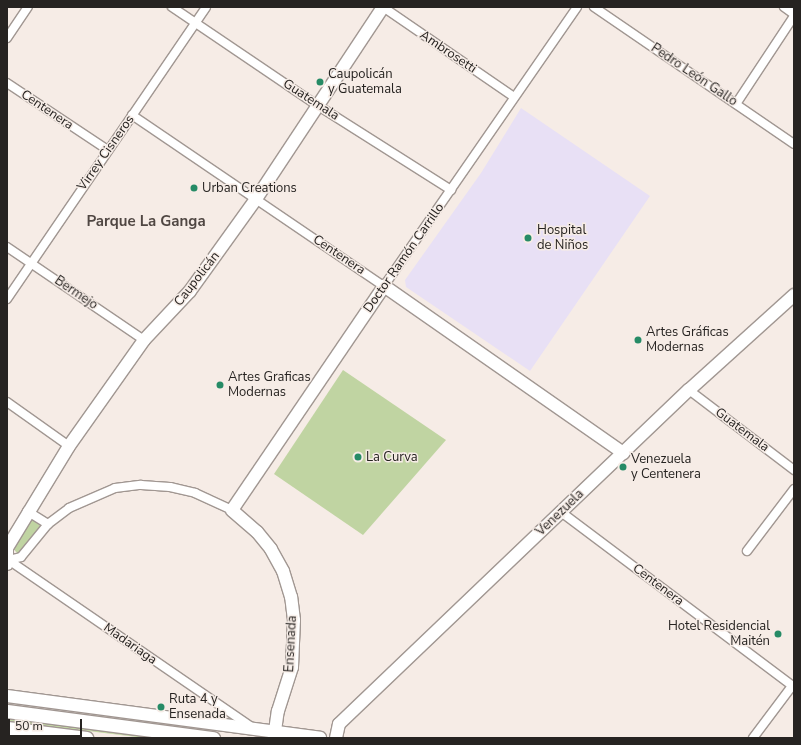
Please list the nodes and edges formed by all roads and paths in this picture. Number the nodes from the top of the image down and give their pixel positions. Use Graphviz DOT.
graph roads {
  1 [pos="28,7"];
  2 [pos="172,7"];
  3 [pos="206,7"];
  4 [pos="383,7"];
  5 [pos="577,7"];
  6 [pos="594,7"];
  7 [pos="784,7"];
  8 [pos="794,15"];
  9 [pos="195,23"];
  10 [pos="7,38"];
  11 [pos="7,83"];
  12 [pos="514,97"];
  13 [pos="736,104"];
  14 [pos="317,105"];
  15 [pos="132,116"];
  16 [pos="794,144"];
  17 [pos="108,150"];
  18 [pos="451,190"];
  19 [pos="256,198"];
  20 [pos="7,246"];
  21 [pos="32,263"];
  22 [pos="384,286"];
  23 [pos="794,295"];
  24 [pos="7,300"];
  25 [pos="144,340"];
  26 [pos="689,390"];
  27 [pos="7,402"];
  28 [pos="69,446"];
  29 [pos="623,453"];
  30 [pos="794,470"];
  31 [pos="794,489"];
  32 [pos="232,510"];
  33 [pos="27,511"];
  34 [pos="561,512"];
  35 [pos="48,524"];
  36 [pos="747,551"];
  37 [pos="7,556"];
  38 [pos="793,686"];
  39 [pos="7,696"];
  40 [pos="7,711"];
  41 [pos="7,728"];
  42 [pos="252,728"];
  43 [pos="274,735"];
  44 [pos="86,738"];
  45 [pos="213,738"];
  46 [pos="320,738"];
  47 [pos="336,738"];
  48 [pos="753,738"];
  1 -- 10 [label="street"];
  2 -- 9 [label="street, Guatemala"];
  3 -- 9 [label="street, Virrey Cisneros"];
  4 -- 12 [label="street, Ambrosetti"];
  4 -- 14 [label="street, Caupolicán"];
  5 -- 12 [label="street, Doctor Ramón Carrillo"];
  6 -- 13 [label="street, Pedro León Gallo"];
  7 -- 8 [label="street"];
  8 -- 13 [label="street"];
  9 -- 14 [label="street, Guatemala"];
  9 -- 15 [label="street, Virrey Cisneros"];
  11 -- 17 [label="street, Centenera"];
  12 -- 18 [label="street, Doctor Ramón Carrillo"];
  13 -- 16 [label="street, Pedro León Gallo"];
  14 -- 18 [label="street, Guatemala"];
  14 -- 19 [label="street, Caupolicán"];
  15 -- 17 [label="street, Virrey Cisneros"];
  15 -- 19 [label="street, Centenera"];
  17 -- 21 [label="street, Virrey Cisneros"];
  18 -- 22 [label="street, Doctor Ramón Carrillo"];
  19 -- 22 [label="street, Centenera"];
  19 -- 25 [label="street, Caupolicán"];
  20 -- 21 [label="street, Bermejo"];
  21 -- 24 [label="street, Virrey Cisneros"];
  21 -- 25 [label="street, Bermejo"];
  22 -- 29 [label="street, Centenera"];
  22 -- 32 [label="street, Doctor Ramón Carrillo"];
  23 -- 26 [label="street, Venezuela"];
  25 -- 28 [label="street, Caupolicán"];
  26 -- 29 [label="street, Venezuela"];
  26 -- 30 [label="street, Guatemala"];
  27 -- 28 [label="street"];
  28 -- 33 [label="street, Caupolicán"];
  29 -- 34 [label="street, Venezuela"];
  31 -- 36 [label="street"];
  32 -- 35 [label="street, Ensenada"];
  32 -- 43 [label="street, Ensenada"];
  33 -- 35 [label="street"];
  33 -- 37 [label="street, Caupolicán"];
  34 -- 38 [label="street, Centenera"];
  34 -- 47 [label="street, Venezuela"];
  35 -- 37 [label="street, Ensenada"];
  37 -- 42 [label="street, Madariaga"];
  38 -- 48 [label="street"];
  39 -- 42 [label="street"];
  40 -- 45 [label="main road"];
  41 -- 44 [label="main road"];
  42 -- 43 [label="street"];
  43 -- 46 [label="street"];
}
